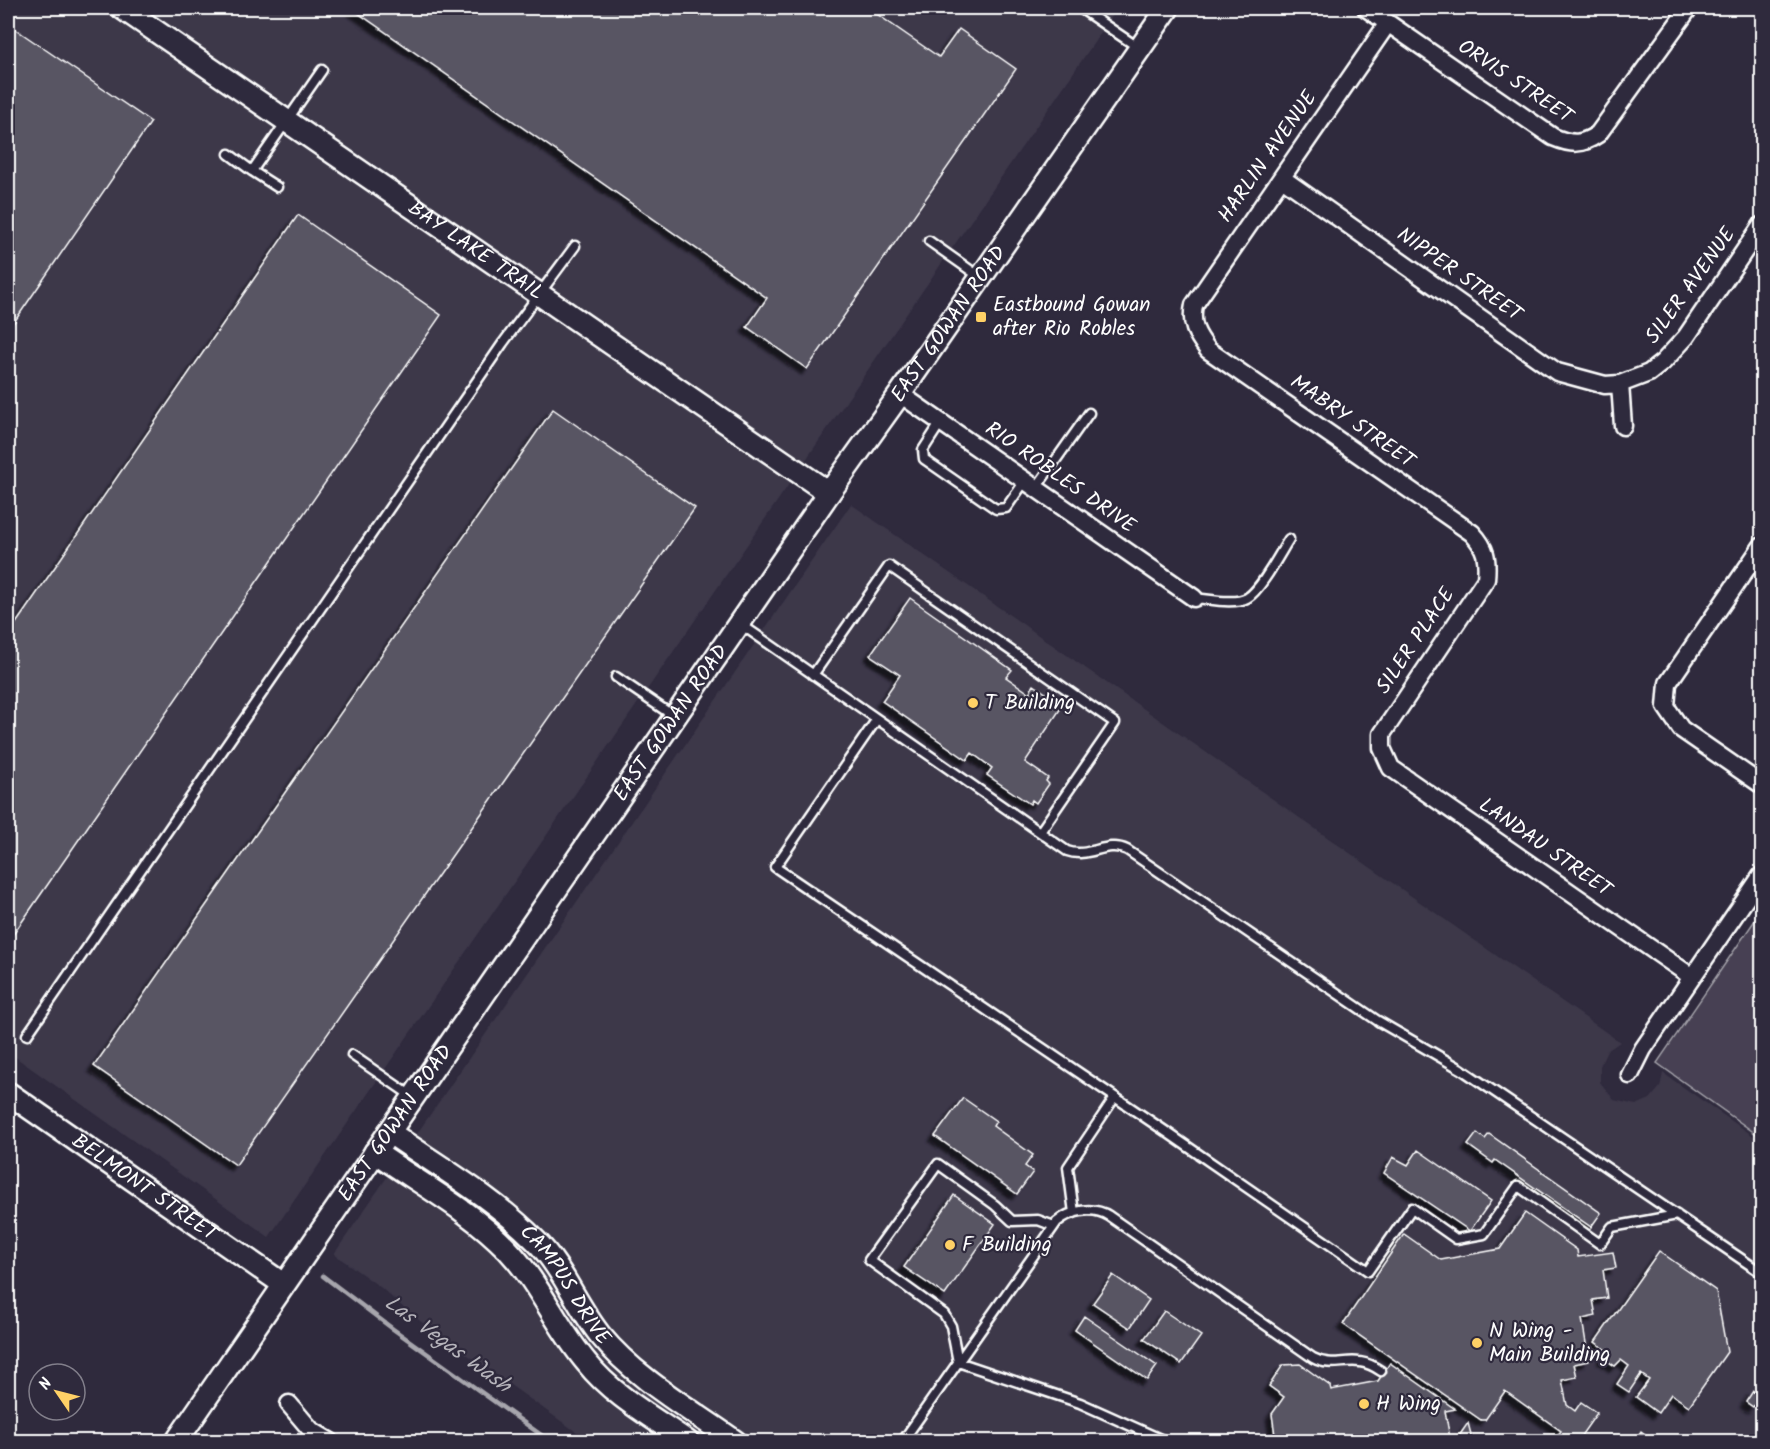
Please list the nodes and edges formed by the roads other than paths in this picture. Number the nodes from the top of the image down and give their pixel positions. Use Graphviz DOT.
graph roads {
  1 [pos="122,8"];
  2 [pos="1080,8"];
  3 [pos="1168,8"];
  4 [pos="1366,8"];
  5 [pos="1689,8"];
  6 [pos="1388,23"];
  7 [pos="1139,49"];
  8 [pos="322,70"];
  9 [pos="287,120"];
  10 [pos="229,154"];
  11 [pos="252,171"];
  12 [pos="1282,178"];
  13 [pos="277,187"];
  14 [pos="1762,225"];
  15 [pos="929,241"];
  16 [pos="575,246"];
  17 [pos="981,278"];
  18 [pos="538,293"];
  19 [pos="1191,319"];
  20 [pos="1620,384"];
  21 [pos="900,394"];
  22 [pos="1089,413"];
  23 [pos="941,422"];
  24 [pos="1623,426"];
  25 [pos="1031,485"];
  26 [pos="829,492"];
  27 [pos="1289,539"];
  28 [pos="1762,546"];
  29 [pos="1488,560"];
  30 [pos="1194,598"];
  31 [pos="739,623"];
  32 [pos="813,675"];
  33 [pos="616,677"];
  34 [pos="675,717"];
  35 [pos="877,719"];
  36 [pos="1382,748"];
  37 [pos="1762,785"];
  38 [pos="1040,832"];
  39 [pos="1762,874"];
  40 [pos="1692,977"];
  41 [pos="27,1035"];
  42 [pos="352,1055"];
  43 [pos="1630,1075"];
  44 [pos="8,1093"];
  45 [pos="414,1097"];
  46 [pos="1115,1097"];
  47 [pos="389,1132"];
  48 [pos="375,1152"];
  49 [pos="1074,1213"];
  50 [pos="1677,1215"];
  51 [pos="1054,1226"];
  52 [pos="1762,1273"];
  53 [pos="283,1284"];
  54 [pos="958,1362"];
  55 [pos="1381,1371"];
  56 [pos="289,1404"];
  57 [pos="176,1442"];
  58 [pos="331,1442"];
  59 [pos="688,1442"];
  60 [pos="736,1442"];
  61 [pos="902,1442"];
  62 [pos="1167,1442"];
  1 -- 9 [label="street, BAY LAKE TRAIL"];
  2 -- 7 [label="lane"];
  3 -- 7 [label="street, EAST GOWAN ROAD"];
  4 -- 6 [label="street, ORVIS STREET"];
  5 -- 6 [label="street, ORVIS STREET"];
  6 -- 12 [label="street, HARLIN AVENUE"];
  7 -- 17 [label="street, EAST GOWAN ROAD"];
  8 -- 9 [label="lane"];
  9 -- 11 [label="lane"];
  9 -- 18 [label="street, BAY LAKE TRAIL"];
  10 -- 11 [label="lane"];
  11 -- 13 [label="lane"];
  12 -- 19 [label="street, HARLIN AVENUE"];
  12 -- 20 [label="street, NIPPER STREET"];
  14 -- 20 [label="street, SILER AVENUE"];
  15 -- 17 [label="lane"];
  16 -- 18 [label="lane"];
  17 -- 21 [label="street, EAST GOWAN ROAD"];
  18 -- 26 [label="street, BAY LAKE TRAIL"];
  18 -- 41 [label="lane"];
  19 -- 29 [label="street, MABRY STREET"];
  20 -- 24 [label="street"];
  21 -- 23 [label="street, RIO ROBLES DRIVE"];
  21 -- 26 [label="street, EAST GOWAN ROAD"];
  22 -- 25 [label="lane"];
  23 -- 25 [label="street, RIO ROBLES DRIVE"];
  23 -- 25 [label="lane"];
  25 -- 30 [label="street, RIO ROBLES DRIVE"];
  26 -- 31 [label="street, EAST GOWAN ROAD"];
  27 -- 30 [label="lane"];
  28 -- 37 [label="street"];
  29 -- 36 [label="street, SILER PLACE"];
  31 -- 32 [label="lane"];
  31 -- 34 [label="street, EAST GOWAN ROAD"];
  32 -- 35 [label="lane"];
  32 -- 38 [label="lane"];
  33 -- 34 [label="lane"];
  34 -- 45 [label="street, EAST GOWAN ROAD"];
  35 -- 38 [label="lane"];
  35 -- 46 [label="lane"];
  36 -- 40 [label="street, LANDAU STREET"];
  38 -- 50 [label="lane"];
  39 -- 40 [label="street"];
  40 -- 43 [label="street"];
  42 -- 45 [label="lane"];
  44 -- 53 [label="street, BELMONT STREET"];
  45 -- 47 [label="street, EAST GOWAN ROAD"];
  46 -- 49 [label="lane"];
  46 -- 50 [label="lane"];
  47 -- 48 [label="street, EAST GOWAN ROAD"];
  47 -- 60 [label="street, CAMPUS DRIVE"];
  48 -- 53 [label="street, EAST GOWAN ROAD"];
  48 -- 59 [label="street, CAMPUS DRIVE"];
  49 -- 51 [label="lane"];
  49 -- 55 [label="lane"];
  50 -- 52 [label="lane"];
  51 -- 54 [label="lane"];
  51 -- 54 [label="lane"];
  53 -- 57 [label="street, EAST GOWAN ROAD"];
  54 -- 61 [label="lane"];
  54 -- 62 [label="lane"];
  56 -- 58 [label="street"];
}
